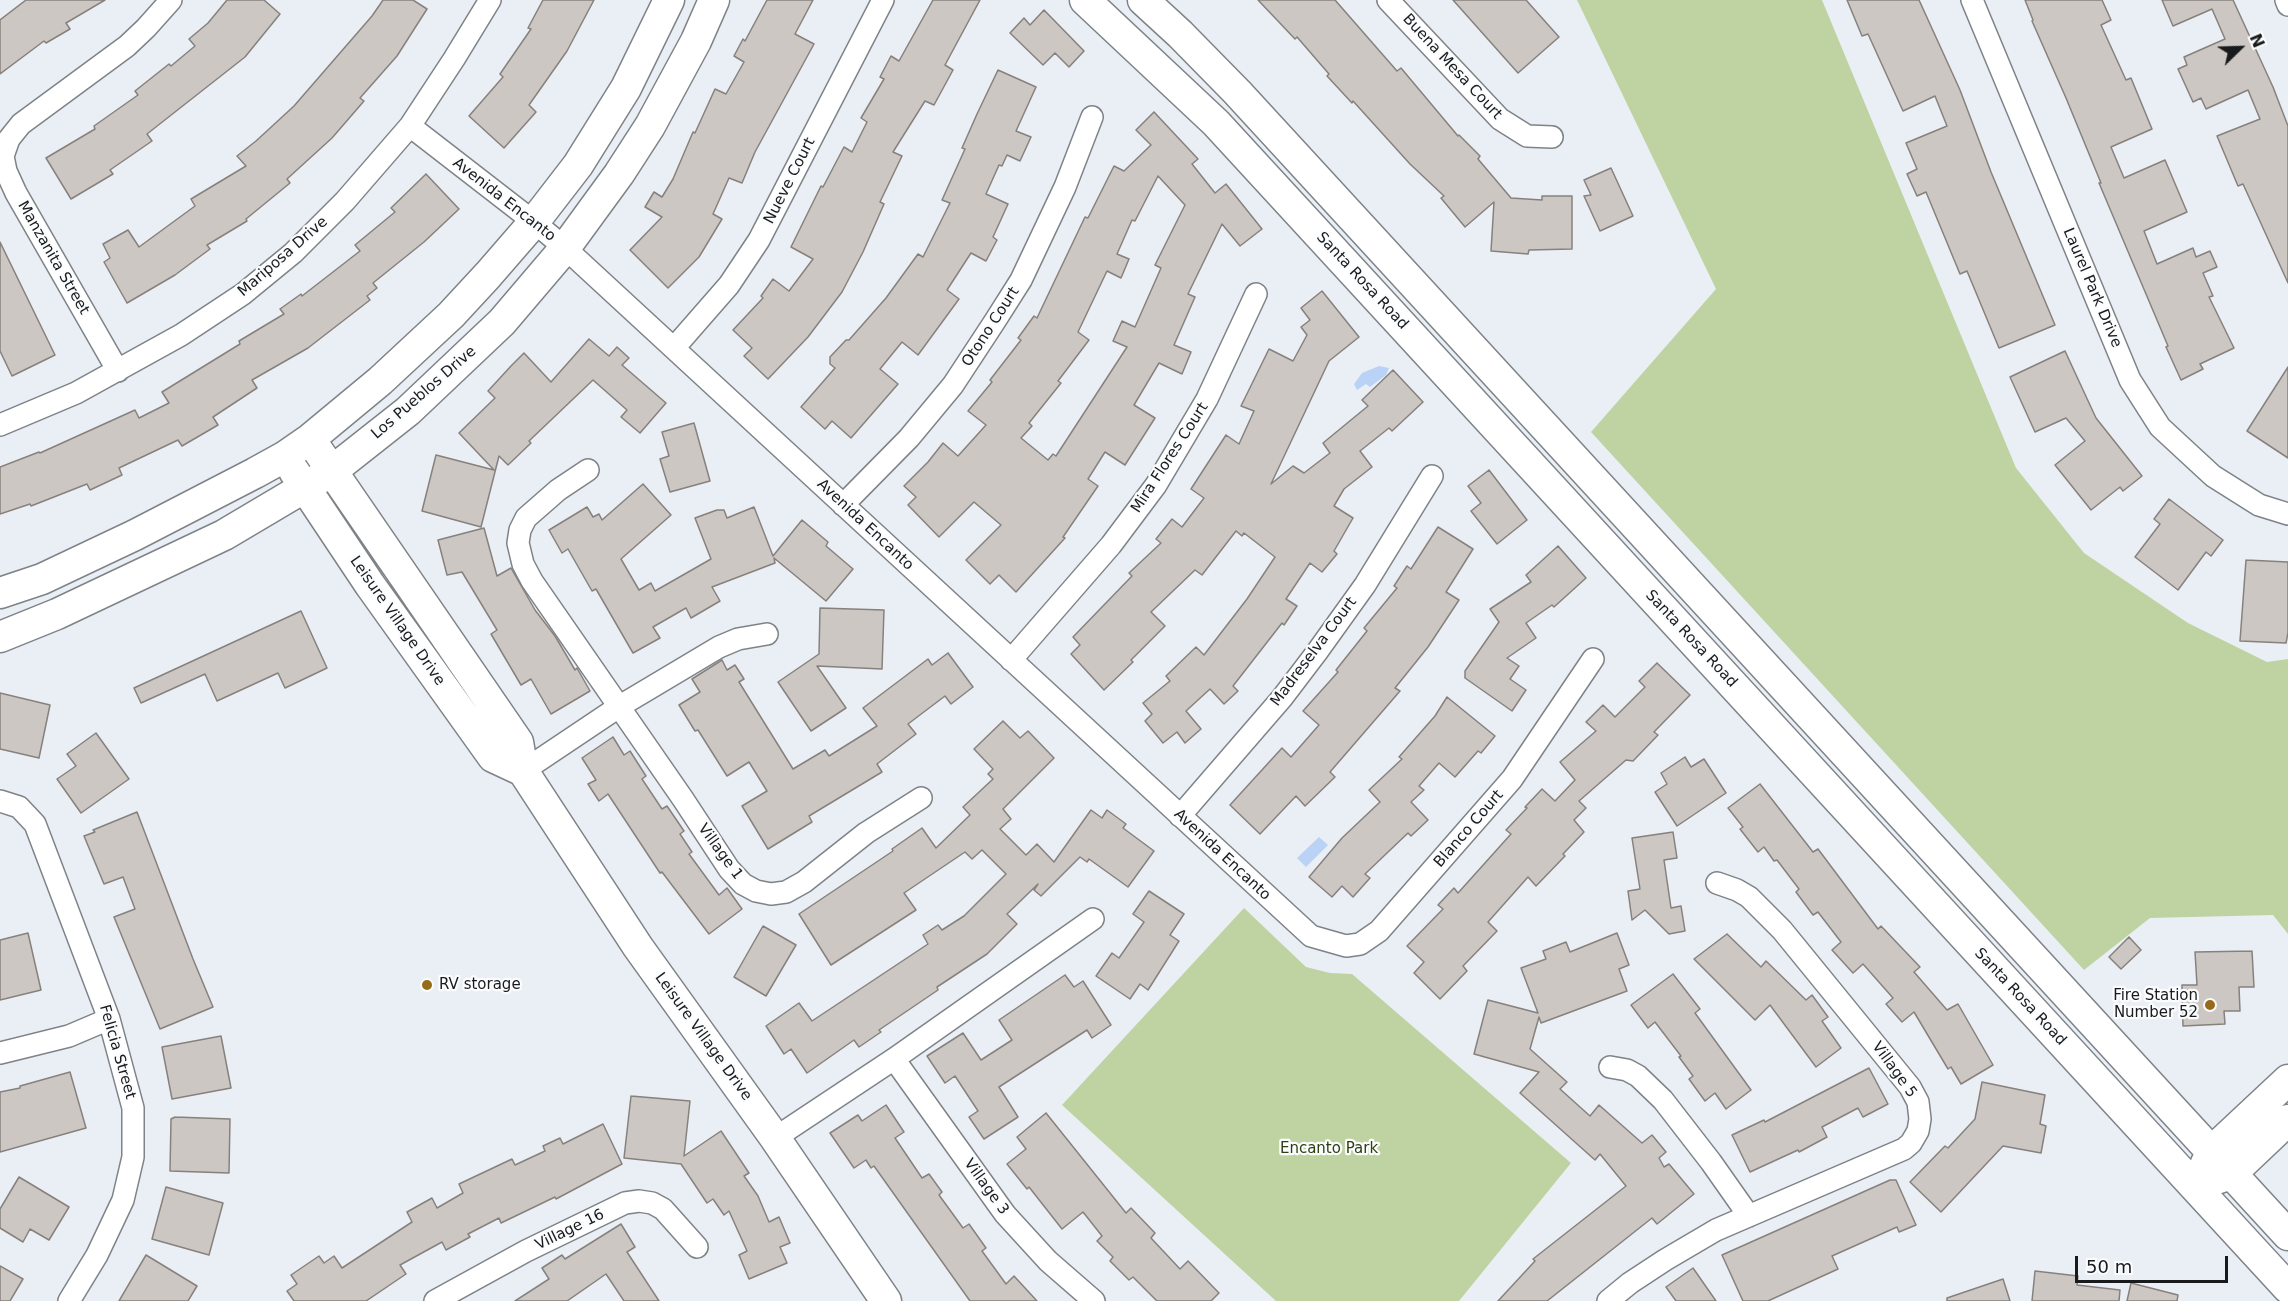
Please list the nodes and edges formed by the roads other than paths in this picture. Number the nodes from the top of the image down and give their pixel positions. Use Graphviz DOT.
graph roads {
  1 [pos="171,0"];
  2 [pos="490,0"];
  3 [pos="669,0"];
  4 [pos="714,0"];
  5 [pos="883,0"];
  6 [pos="1085,0"];
  7 [pos="1143,0"];
  8 [pos="1388,0"];
  9 [pos="1972,0"];
  10 [pos="2286,0"];
  11 [pos="2288,5"];
  12 [pos="1092,117"];
  13 [pos="410,126"];
  14 [pos="1552,137"];
  15 [pos="534,222"];
  16 [pos="564,248"];
  17 [pos="1256,294"];
  18 [pos="674,348"];
  19 [pos="118,371"];
  20 [pos="0,425"];
  21 [pos="310,439"];
  22 [pos="284,456"];
  23 [pos="588,470"];
  24 [pos="332,471"];
  25 [pos="1431,476"];
  26 [pos="305,488"];
  27 [pos="843,505"];
  28 [pos="2288,514"];
  29 [pos="398,568"];
  30 [pos="370,585"];
  31 [pos="0,593"];
  32 [pos="767,634"];
  33 [pos="0,637"];
  34 [pos="1593,659"];
  35 [pos="1011,660"];
  36 [pos="620,706"];
  37 [pos="523,771"];
  38 [pos="921,798"];
  39 [pos="9,804"];
  40 [pos="1180,816"];
  41 [pos="1717,883"];
  42 [pos="1094,919"];
  43 [pos="1311,936"];
  44 [pos="110,1019"];
  45 [pos="0,1053"];
  46 [pos="894,1059"];
  47 [pos="1610,1067"];
  48 [pos="2288,1080"];
  49 [pos="2288,1120"];
  50 [pos="775,1138"];
  51 [pos="2211,1152"];
  52 [pos="2231,1174"];
  53 [pos="2196,1187"];
  54 [pos="1749,1216"];
  55 [pos="2288,1235"];
  56 [pos="697,1247"];
  57 [pos="2288,1288"];
  58 [pos="876,1297"];
  59 [pos="69,1301"];
  60 [pos="435,1301"];
  61 [pos="1094,1301"];
  62 [pos="1608,1301"];
  1 -- 19 [label="street, Manzanita Street"];
  2 -- 13 [label="street, Mariposa Drive"];
  3 -- 15 [label="main road"];
  4 -- 16 [label="main road, Los Pueblos Drive"];
  5 -- 18 [label="street, Nueve Court"];
  6 -- 53 [label="main road, Santa Rosa Road"];
  7 -- 51 [label="main road"];
  8 -- 14 [label="street, Buena Mesa Court"];
  9 -- 28 [label="street, Laurel Park Drive"];
  10 -- 11 [label="street"];
  12 -- 27 [label="street, Otono Court"];
  13 -- 15 [label="street, Avenida Encanto"];
  13 -- 19 [label="street, Mariposa Drive"];
  15 -- 16 [label="street, Avenida Encanto"];
  15 -- 21 [label="main road"];
  16 -- 18 [label="street, Avenida Encanto"];
  16 -- 24 [label="main road, Los Pueblos Drive"];
  17 -- 35 [label="street, Mira Flores Court"];
  18 -- 27 [label="street, Avenida Encanto"];
  19 -- 20 [label="street, Mariposa Drive"];
  21 -- 22 [label="main road"];
  21 -- 24 [label="main road, Leisure Village Drive"];
  22 -- 26 [label="main road, Leisure Village Drive"];
  22 -- 31 [label="main road"];
  23 -- 36 [label="street, Village 1"];
  24 -- 26 [label="main road, Los Pueblos Drive"];
  24 -- 29 [label="main road, Leisure Village Drive"];
  25 -- 40 [label="street, Madreselva Court"];
  26 -- 30 [label="main road, Leisure Village Drive"];
  26 -- 33 [label="main road, Los Pueblos Drive"];
  27 -- 35 [label="street, Avenida Encanto"];
  29 -- 30 [label="main road"];
  29 -- 37 [label="main road, Leisure Village Drive"];
  30 -- 37 [label="main road, Leisure Village Drive"];
  32 -- 36 [label="street"];
  34 -- 43 [label="street, Blanco Court"];
  35 -- 40 [label="street, Avenida Encanto"];
  36 -- 37 [label="street"];
  36 -- 38 [label="street, Village 1"];
  37 -- 50 [label="main road, Leisure Village Drive"];
  39 -- 44 [label="street, Felicia Street"];
  40 -- 43 [label="street, Avenida Encanto"];
  41 -- 54 [label="street, Village 5"];
  42 -- 46 [label="street"];
  44 -- 45 [label="street"];
  44 -- 59 [label="street, Felicia Street"];
  46 -- 50 [label="street"];
  46 -- 61 [label="street, Village 3"];
  47 -- 54 [label="street"];
  48 -- 51 [label="main road"];
  49 -- 52 [label="main road"];
  50 -- 58 [label="main road, Leisure Village Drive"];
  51 -- 52 [label="main road"];
  51 -- 53 [label="main road"];
  52 -- 53 [label="main road"];
  52 -- 55 [label="main road"];
  53 -- 57 [label="main road, Santa Rosa Road"];
  54 -- 62 [label="street, Village 5"];
  56 -- 60 [label="street, Village 16"];
}
